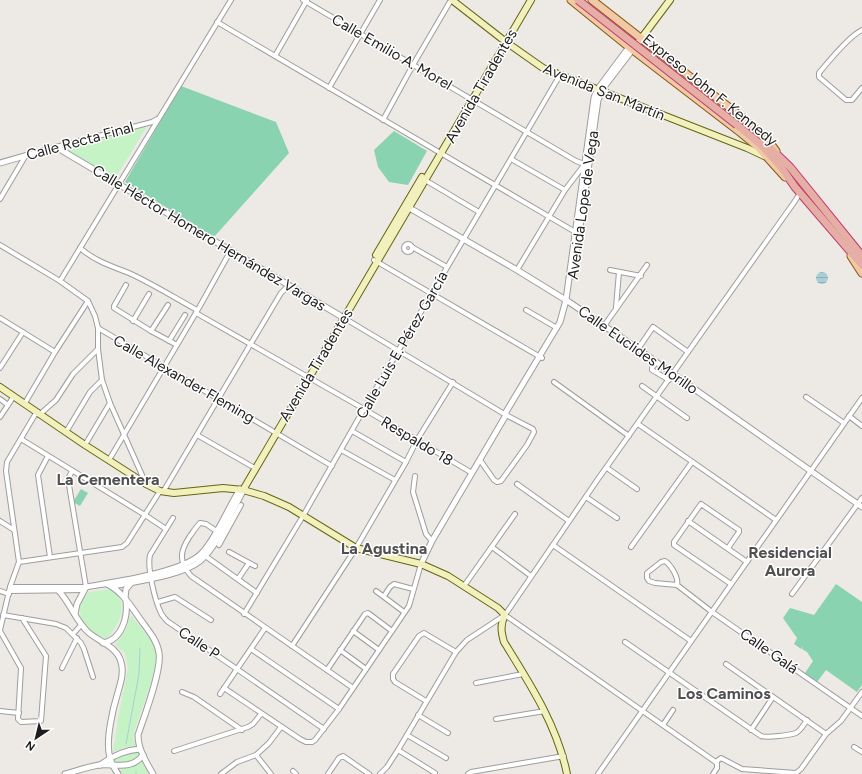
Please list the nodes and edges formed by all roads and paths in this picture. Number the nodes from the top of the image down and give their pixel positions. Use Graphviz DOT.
graph roads {
  1 [pos="231,0"];
  2 [pos="380,0"];
  3 [pos="451,0"];
  4 [pos="527,0"];
  5 [pos="531,0"];
  6 [pos="572,0"];
  7 [pos="578,0"];
  8 [pos="585,0"];
  9 [pos="592,0"];
  10 [pos="665,0"];
  11 [pos="670,0"];
  12 [pos="305,1"];
  13 [pos="602,3"];
  14 [pos="607,12"];
  15 [pos="217,22"];
  16 [pos="599,23"];
  17 [pos="862,30"];
  18 [pos="360,35"];
  19 [pos="639,37"];
  20 [pos="504,41"];
  21 [pos="631,48"];
  22 [pos="275,56"];
  23 [pos="672,62"];
  24 [pos="413,65"];
  25 [pos="664,73"];
  26 [pos="560,75"];
  27 [pos="329,88"];
  28 [pos="862,88"];
  29 [pos="599,91"];
  30 [pos="471,99"];
  31 [pos="158,118"];
  32 [pos="383,120"];
  33 [pos="738,123"];
  34 [pos="528,131"];
  35 [pos="56,147"];
  36 [pos="439,153"];
  37 [pos="26,155"];
  38 [pos="511,159"];
  39 [pos="770,159"];
  40 [pos="783,159"];
  41 [pos="0,163"];
  42 [pos="587,165"];
  43 [pos="425,180"];
  44 [pos="118,184"];
  45 [pos="495,186"];
  46 [pos="565,190"];
  47 [pos="797,190"];
  48 [pos="0,199"];
  49 [pos="407,206"];
  50 [pos="479,212"];
  51 [pos="549,217"];
  52 [pos="577,234"];
  53 [pos="464,239"];
  54 [pos="0,244"];
  55 [pos="412,247"];
  56 [pos="80,248"];
  57 [pos="847,249"];
  58 [pos="230,250"];
  59 [pos="862,256"];
  60 [pos="375,261"];
  61 [pos="647,264"];
  62 [pos="862,265"];
  63 [pos="447,267"];
  64 [pos="517,270"];
  65 [pos="610,270"];
  66 [pos="619,272"];
  67 [pos="862,273"];
  68 [pos="640,276"];
  69 [pos="60,281"];
  70 [pos="286,284"];
  71 [pos="126,285"];
  72 [pos="148,294"];
  73 [pos="432,294"];
  74 [pos="88,301"];
  75 [pos="567,301"];
  76 [pos="168,305"];
  77 [pos="616,307"];
  78 [pos="526,310"];
  79 [pos="197,312"];
  80 [pos="185,315"];
  81 [pos="343,317"];
  82 [pos="0,320"];
  83 [pos="133,321"];
  84 [pos="604,326"];
  85 [pos="98,328"];
  86 [pos="557,328"];
  87 [pos="151,331"];
  88 [pos="23,332"];
  89 [pos="169,341"];
  90 [pos="250,344"];
  91 [pos="177,345"];
  92 [pos="638,349"];
  93 [pos="98,350"];
  94 [pos="399,350"];
  95 [pos="55,352"];
  96 [pos="688,352"];
  97 [pos="541,357"];
  98 [pos="656,362"];
  99 [pos="164,367"];
  100 [pos="0,368"];
  101 [pos="672,374"];
  102 [pos="307,377"];
  103 [pos="102,380"];
  104 [pos="669,380"];
  105 [pos="453,382"];
  106 [pos="554,382"];
  107 [pos="642,386"];
  108 [pos="0,387"];
  109 [pos="14,396"];
  110 [pos="657,396"];
  111 [pos="806,397"];
  112 [pos="862,398"];
  113 [pos="0,399"];
  114 [pos="218,399"];
  115 [pos="25,403"];
  116 [pos="110,403"];
  117 [pos="8,405"];
  118 [pos="364,409"];
  119 [pos="38,414"];
  120 [pos="506,415"];
  121 [pos="849,416"];
  122 [pos="0,417"];
  123 [pos="687,418"];
  124 [pos="844,423"];
  125 [pos="638,424"];
  126 [pos="862,426"];
  127 [pos="352,431"];
  128 [pos="66,432"];
  129 [pos="275,432"];
  130 [pos="124,433"];
  131 [pos="197,435"];
  132 [pos="629,436"];
  133 [pos="20,439"];
  134 [pos="416,440"];
  135 [pos="85,445"];
  136 [pos="342,450"];
  137 [pos="48,456"];
  138 [pos="108,460"];
  139 [pos="480,460"];
  140 [pos="406,462"];
  141 [pos="692,462"];
  142 [pos="332,466"];
  143 [pos="253,467"];
  144 [pos="607,468"];
  145 [pos="811,470"];
  146 [pos="72,471"];
  147 [pos="472,473"];
  148 [pos="415,476"];
  149 [pos="395,480"];
  150 [pos="146,484"];
  151 [pos="517,484"];
  152 [pos="637,488"];
  153 [pos="242,490"];
  154 [pos="162,492"];
  155 [pos="586,497"];
  156 [pos="862,498"];
  157 [pos="241,505"];
  158 [pos="860,506"];
  159 [pos="515,514"];
  160 [pos="145,515"];
  161 [pos="303,516"];
  162 [pos="173,518"];
  163 [pos="617,518"];
  164 [pos="776,520"];
  165 [pos="0,521"];
  166 [pos="569,521"];
  167 [pos="688,521"];
  168 [pos="166,529"];
  169 [pos="14,530"];
  170 [pos="219,538"];
  171 [pos="432,541"];
  172 [pos="553,545"];
  173 [pos="492,547"];
  174 [pos="631,547"];
  175 [pos="356,548"];
  176 [pos="728,548"];
  177 [pos="230,552"];
  178 [pos="80,553"];
  179 [pos="204,554"];
  180 [pos="50,557"];
  181 [pos="19,562"];
  182 [pos="747,562"];
  183 [pos="249,563"];
  184 [pos="421,564"];
  185 [pos="255,566"];
  186 [pos="185,568"];
  187 [pos="151,576"];
  188 [pos="531,576"];
  189 [pos="238,579"];
  190 [pos="132,582"];
  191 [pos="731,584"];
  192 [pos="109,585"];
  193 [pos="677,585"];
  194 [pos="464,586"];
  195 [pos="85,589"];
  196 [pos="413,589"];
  197 [pos="10,590"];
  198 [pos="58,590"];
  199 [pos="0,591"];
  200 [pos="376,591"];
  201 [pos="257,593"];
  202 [pos="792,594"];
  203 [pos="384,596"];
  204 [pos="126,599"];
  205 [pos="158,602"];
  206 [pos="404,612"];
  207 [pos="712,612"];
  208 [pos="75,614"];
  209 [pos="244,614"];
  210 [pos="3,615"];
  211 [pos="505,615"];
  212 [pos="22,618"];
  213 [pos="211,620"];
  214 [pos="81,625"];
  215 [pos="265,628"];
  216 [pos="0,631"];
  217 [pos="353,631"];
  218 [pos="392,631"];
  219 [pos="72,634"];
  220 [pos="77,638"];
  221 [pos="691,641"];
  222 [pos="625,642"];
  223 [pos="103,643"];
  224 [pos="292,646"];
  225 [pos="251,649"];
  226 [pos="340,650"];
  227 [pos="379,650"];
  228 [pos="456,652"];
  229 [pos="726,664"];
  230 [pos="62,668"];
  231 [pos="238,669"];
  232 [pos="366,669"];
  233 [pos="327,670"];
  234 [pos="669,672"];
  235 [pos="523,674"];
  236 [pos="93,677"];
  237 [pos="476,683"];
  238 [pos="224,688"];
  239 [pos="353,688"];
  240 [pos="182,692"];
  241 [pos="862,692"];
  242 [pos="220,694"];
  243 [pos="773,697"];
  244 [pos="426,701"];
  245 [pos="851,708"];
  246 [pos="339,709"];
  247 [pos="673,710"];
  248 [pos="546,711"];
  249 [pos="642,711"];
  250 [pos="0,712"];
  251 [pos="19,713"];
  252 [pos="261,714"];
  253 [pos="418,715"];
  254 [pos="862,716"];
  255 [pos="496,719"];
  256 [pos="807,720"];
  257 [pos="663,725"];
  258 [pos="281,727"];
  259 [pos="324,729"];
  260 [pos="242,730"];
  261 [pos="751,730"];
  262 [pos="448,733"];
  263 [pos="826,734"];
  264 [pos="407,735"];
  265 [pos="854,747"];
  266 [pos="140,749"];
  267 [pos="398,750"];
  268 [pos="174,751"];
  269 [pos="862,752"];
  270 [pos="143,755"];
  271 [pos="256,755"];
  272 [pos="564,756"];
  273 [pos="110,758"];
  274 [pos="446,758"];
  275 [pos="717,763"];
  276 [pos="100,765"];
  277 [pos="113,766"];
  278 [pos="435,773"];
  279 [pos="796,773"];
  280 [pos="65,774"];
  281 [pos="118,774"];
  282 [pos="153,774"];
  283 [pos="221,774"];
  284 [pos="271,774"];
  285 [pos="328,774"];
  286 [pos="369,774"];
  287 [pos="380,774"];
  288 [pos="468,774"];
  289 [pos="567,774"];
  290 [pos="598,774"];
  291 [pos="713,774"];
  1 -- 15 [label="street"];
  2 -- 18 [label="street"];
  3 -- 20 [label="main road, Avenida San Martín"];
  3 -- 24 [label="street"];
  4 -- 20 [label="main road, Avenida Tiradentes"];
  5 -- 20 [label="main road, Avenida Tiradentes"];
  6 -- 16 [label="main road"];
  7 -- 33 [label="highway, Expreso John F. Kennedy, bridge"];
  8 -- 33 [label="highway, Expreso John F. Kennedy"];
  9 -- 13 [label="main road"];
  10 -- 19 [label="main road, Avenida Lope de Vega"];
  11 -- 19 [label="main road, Avenida Lope de Vega"];
  12 -- 18 [label="street, Calle Emilio A. Morel"];
  12 -- 22 [label="street"];
  13 -- 14 [label="main road"];
  14 -- 16 [label="main road"];
  14 -- 19 [label="main road"];
  15 -- 22 [label="street"];
  15 -- 31 [label="street"];
  16 -- 21 [label="main road"];
  17 -- 28 [label="street"];
  18 -- 24 [label="street, Calle Emilio A. Morel"];
  18 -- 27 [label="street"];
  19 -- 21 [label="main road, Avenida Lope de Vega"];
  19 -- 23 [label="main road"];
  20 -- 26 [label="main road, Avenida San Martín"];
  20 -- 30 [label="main road, Avenida Tiradentes"];
  21 -- 25 [label="main road"];
  21 -- 29 [label="street, Avenida Lope de Vega"];
  22 -- 27 [label="street"];
  23 -- 25 [label="main road"];
  23 -- 40 [label="main road"];
  24 -- 30 [label="street, Calle Emilio A. Morel"];
  24 -- 32 [label="street"];
  25 -- 39 [label="main road"];
  26 -- 29 [label="main road, Avenida San Martín"];
  26 -- 34 [label="street, Calle Luis E. Pérez García"];
  27 -- 32 [label="street"];
  29 -- 39 [label="main road, Avenida San Martín"];
  29 -- 42 [label="street, Avenida Lope de Vega"];
  30 -- 34 [label="street, Calle Emilio A. Morel"];
  30 -- 36 [label="main road, Avenida Tiradentes"];
  31 -- 35 [label="street, Calle Recta Final"];
  31 -- 44 [label="street"];
  32 -- 36 [label="street"];
  33 -- 40 [label="highway, Expreso John F. Kennedy"];
  33 -- 47 [label="highway, Expreso John F. Kennedy"];
  34 -- 38 [label="street, Calle Luis E. Pérez García"];
  34 -- 42 [label="street, Calle Emilio A. Morel"];
  35 -- 37 [label="street, Calle Recta Final"];
  35 -- 44 [label="street, Calle Héctor Homero Hernández Vargas"];
  36 -- 43 [label="main road, Avenida Tiradentes"];
  36 -- 45 [label="street"];
  36 -- 49 [label="main road, Avenida Tiradentes"];
  37 -- 41 [label="street, Calle Recta Final"];
  37 -- 48 [label="street"];
  38 -- 45 [label="street, Calle Luis E. Pérez García"];
  38 -- 46 [label="street"];
  39 -- 47 [label="main road"];
  40 -- 59 [label="highway, Expreso John F. Kennedy"];
  42 -- 46 [label="street"];
  42 -- 52 [label="street, Avenida Lope de Vega"];
  43 -- 49 [label="main road, Avenida Tiradentes"];
  43 -- 50 [label="street"];
  44 -- 56 [label="street"];
  44 -- 58 [label="street, Calle Héctor Homero Hernández Vargas"];
  45 -- 50 [label="street, Calle Luis E. Pérez García"];
  45 -- 51 [label="street"];
  46 -- 51 [label="street"];
  47 -- 57 [label="highway, Expreso John F. Kennedy"];
  47 -- 96 [label="street"];
  49 -- 53 [label="street, Calle Euclides Morillo"];
  49 -- 60 [label="main road, Avenida Tiradentes"];
  50 -- 53 [label="street, Calle Luis E. Pérez García"];
  51 -- 52 [label="street"];
  51 -- 64 [label="street"];
  52 -- 75 [label="street, Avenida Lope de Vega"];
  53 -- 63 [label="street, Calle Luis E. Pérez García"];
  53 -- 64 [label="street, Calle Euclides Morillo"];
  54 -- 69 [label="street"];
  55 -- 63 [label="street"];
  56 -- 69 [label="street"];
  56 -- 79 [label="street, Respaldo 18"];
  57 -- 62 [label="highway, Expreso John F. Kennedy"];
  57 -- 67 [label="main road"];
  58 -- 70 [label="street, Calle Héctor Homero Hernández Vargas"];
  58 -- 79 [label="street"];
  60 -- 73 [label="street"];
  60 -- 81 [label="main road, Avenida Tiradentes"];
  61 -- 68 [label="street"];
  63 -- 73 [label="street, Calle Luis E. Pérez García"];
  64 -- 75 [label="street, Calle Euclides Morillo"];
  65 -- 66 [label="street"];
  66 -- 68 [label="street"];
  66 -- 77 [label="street"];
  68 -- 77 [label="street"];
  69 -- 74 [label="street"];
  70 -- 81 [label="street, Calle Héctor Homero Hernández Vargas"];
  70 -- 90 [label="street"];
  71 -- 83 [label="street"];
  72 -- 83 [label="street"];
  73 -- 94 [label="street, Calle Luis E. Pérez García"];
  73 -- 97 [label="street"];
  74 -- 85 [label="street"];
  74 -- 95 [label="street"];
  75 -- 84 [label="street, Calle Euclides Morillo"];
  75 -- 86 [label="street, Avenida Lope de Vega"];
  75 -- 97 [label="street, Avenida Lope de Vega"];
  76 -- 87 [label="street"];
  77 -- 84 [label="street"];
  78 -- 86 [label="street"];
  79 -- 90 [label="street, Respaldo 18"];
  79 -- 91 [label="street"];
  80 -- 89 [label="street"];
  81 -- 94 [label="street, Calle Héctor Homero Hernández Vargas"];
  81 -- 102 [label="main road, Avenida Tiradentes"];
  82 -- 88 [label="street"];
  83 -- 87 [label="street"];
  84 -- 92 [label="street, Calle Euclides Morillo"];
  85 -- 93 [label="street"];
  85 -- 99 [label="street, Calle Alexander Fleming"];
  86 -- 97 [label="street, Avenida Lope de Vega"];
  87 -- 89 [label="street"];
  88 -- 95 [label="street"];
  88 -- 100 [label="street"];
  89 -- 91 [label="street"];
  90 -- 102 [label="street, Respaldo 18"];
  90 -- 114 [label="street"];
  91 -- 99 [label="street"];
  92 -- 96 [label="street"];
  92 -- 98 [label="street, Calle Euclides Morillo"];
  93 -- 103 [label="street"];
  93 -- 119 [label="street"];
  94 -- 105 [label="street, Calle Héctor Homero Hernández Vargas"];
  94 -- 118 [label="street, Calle Luis E. Pérez García"];
  95 -- 115 [label="street"];
  96 -- 101 [label="street"];
  97 -- 120 [label="street, Avenida Lope de Vega"];
  98 -- 101 [label="street, Calle Euclides Morillo"];
  98 -- 104 [label="street"];
  99 -- 114 [label="street, Calle Alexander Fleming"];
  99 -- 130 [label="street"];
  101 -- 104 [label="street"];
  101 -- 145 [label="street, Calle Euclides Morillo"];
  102 -- 118 [label="street, Respaldo 18"];
  102 -- 129 [label="main road, Avenida Tiradentes"];
  103 -- 116 [label="street"];
  103 -- 128 [label="street"];
  104 -- 110 [label="street"];
  105 -- 120 [label="street, Calle Héctor Homero Hernández Vargas"];
  105 -- 134 [label="street"];
  106 -- 132 [label="street"];
  107 -- 110 [label="street"];
  108 -- 109 [label="main road"];
  109 -- 115 [label="main road"];
  109 -- 117 [label="street"];
  110 -- 123 [label="street"];
  110 -- 125 [label="street"];
  111 -- 124 [label="street"];
  112 -- 121 [label="street"];
  113 -- 117 [label="street"];
  114 -- 129 [label="street, Calle Alexander Fleming"];
  114 -- 131 [label="street"];
  115 -- 119 [label="main road"];
  116 -- 130 [label="street"];
  116 -- 135 [label="street"];
  117 -- 122 [label="street"];
  118 -- 127 [label="street, Calle Luis E. Pérez García"];
  118 -- 134 [label="street, Respaldo 18"];
  119 -- 128 [label="main road"];
  119 -- 133 [label="street"];
  120 -- 139 [label="street, Avenida Lope de Vega"];
  120 -- 139 [label="street, Calle Héctor Homero Hernández Vargas"];
  121 -- 124 [label="street"];
  121 -- 126 [label="street"];
  124 -- 145 [label="street"];
  125 -- 132 [label="street"];
  125 -- 141 [label="street"];
  127 -- 136 [label="street, Calle Luis E. Pérez García"];
  127 -- 140 [label="street"];
  128 -- 135 [label="main road"];
  129 -- 142 [label="street, Calle Alexander Fleming"];
  129 -- 143 [label="main road, Avenida Tiradentes"];
  129 -- 153 [label="main road, Avenida Tiradentes"];
  130 -- 138 [label="street"];
  130 -- 150 [label="street"];
  131 -- 143 [label="street"];
  131 -- 154 [label="street"];
  132 -- 144 [label="street"];
  133 -- 137 [label="street"];
  133 -- 169 [label="street"];
  134 -- 140 [label="street"];
  134 -- 147 [label="street, Respaldo 18"];
  135 -- 138 [label="main road"];
  136 -- 142 [label="street, Calle Luis E. Pérez García"];
  136 -- 149 [label="street"];
  137 -- 146 [label="street"];
  137 -- 180 [label="street"];
  138 -- 150 [label="main road"];
  139 -- 147 [label="street, Avenida Lope de Vega"];
  140 -- 149 [label="street"];
  141 -- 164 [label="street"];
  141 -- 174 [label="street"];
  142 -- 161 [label="street, Calle Luis E. Pérez García"];
  143 -- 153 [label="main road, Avenida Tiradentes"];
  144 -- 152 [label="street"];
  144 -- 155 [label="street"];
  145 -- 158 [label="street, Calle Euclides Morillo"];
  145 -- 164 [label="street"];
  146 -- 160 [label="street"];
  146 -- 178 [label="street"];
  147 -- 171 [label="street, Avenida Lope de Vega"];
  148 -- 171 [label="street"];
  149 -- 175 [label="street"];
  150 -- 154 [label="main road"];
  151 -- 166 [label="street"];
  153 -- 154 [label="main road"];
  153 -- 161 [label="main road"];
  153 -- 170 [label="street, Avenida Tiradentes"];
  154 -- 160 [label="street"];
  155 -- 163 [label="street"];
  155 -- 166 [label="street"];
  156 -- 158 [label="street"];
  157 -- 170 [label="street"];
  158 -- 202 [label="street"];
  159 -- 173 [label="street"];
  160 -- 168 [label="street"];
  160 -- 178 [label="street"];
  161 -- 175 [label="main road"];
  161 -- 201 [label="street, Calle Luis E. Pérez García"];
  162 -- 168 [label="street, Calle P"];
  164 -- 182 [label="street"];
  165 -- 169 [label="street"];
  166 -- 172 [label="street"];
  167 -- 176 [label="street"];
  167 -- 176 [label="street"];
  167 -- 191 [label="street"];
  168 -- 187 [label="street, Calle P"];
  169 -- 181 [label="street"];
  170 -- 179 [label="street, Avenida Tiradentes"];
  170 -- 186 [label="street"];
  171 -- 184 [label="street, Avenida Lope de Vega"];
  172 -- 188 [label="street"];
  172 -- 221 [label="street"];
  173 -- 188 [label="street"];
  173 -- 194 [label="street"];
  175 -- 184 [label="main road"];
  175 -- 224 [label="street"];
  176 -- 182 [label="street"];
  177 -- 183 [label="street"];
  178 -- 180 [label="street"];
  178 -- 195 [label="street"];
  179 -- 186 [label="street, Avenida Tiradentes"];
  179 -- 189 [label="street"];
  180 -- 181 [label="street"];
  181 -- 197 [label="street"];
  182 -- 191 [label="street"];
  183 -- 185 [label="street"];
  183 -- 189 [label="street"];
  184 -- 194 [label="main road"];
  184 -- 196 [label="street, Avenida Lope de Vega"];
  186 -- 187 [label="street, Avenida Tiradentes"];
  186 -- 209 [label="street"];
  187 -- 190 [label="street, Avenida Tiradentes"];
  187 -- 192 [label="street, Avenida Tiradentes"];
  187 -- 205 [label="street, Calle P"];
  188 -- 211 [label="street"];
  189 -- 201 [label="street"];
  190 -- 192 [label="street, Avenida Tiradentes"];
  190 -- 204 [label="street"];
  191 -- 207 [label="street"];
  192 -- 195 [label="street, Avenida Tiradentes"];
  192 -- 204 [label="street"];
  193 -- 193 [label="street, Calle Galá"];
  193 -- 207 [label="street, Calle Galá"];
  194 -- 211 [label="main road"];
  195 -- 197 [label="street, Avenida Tiradentes"];
  195 -- 198 [label="street, Avenida Tiradentes"];
  195 -- 208 [label="street"];
  196 -- 203 [label="street"];
  196 -- 206 [label="street, Avenida Lope de Vega"];
  197 -- 198 [label="street, Avenida Tiradentes"];
  197 -- 199 [label="street"];
  197 -- 210 [label="street"];
  198 -- 208 [label="street"];
  200 -- 203 [label="street"];
  201 -- 209 [label="street, Calle Luis E. Pérez García"];
  203 -- 206 [label="street"];
  204 -- 223 [label="street"];
  204 -- 266 [label="street"];
  205 -- 213 [label="street"];
  205 -- 231 [label="street, Calle P"];
  206 -- 218 [label="street, Avenida Lope de Vega"];
  207 -- 221 [label="street"];
  207 -- 245 [label="street, Calle Galá"];
  208 -- 214 [label="street"];
  209 -- 215 [label="street"];
  210 -- 212 [label="street"];
  210 -- 216 [label="street"];
  211 -- 228 [label="street"];
  211 -- 235 [label="main road"];
  211 -- 249 [label="street"];
  212 -- 219 [label="street"];
  212 -- 251 [label="street"];
  214 -- 219 [label="street"];
  214 -- 223 [label="street"];
  215 -- 224 [label="street"];
  215 -- 225 [label="street"];
  216 -- 251 [label="street"];
  217 -- 218 [label="street"];
  217 -- 226 [label="street"];
  217 -- 227 [label="street"];
  218 -- 227 [label="street, Avenida Lope de Vega"];
  219 -- 220 [label="street"];
  220 -- 230 [label="street"];
  220 -- 236 [label="street"];
  221 -- 234 [label="street"];
  222 -- 234 [label="street"];
  223 -- 273 [label="street"];
  224 -- 233 [label="street"];
  225 -- 231 [label="street"];
  225 -- 246 [label="street"];
  226 -- 232 [label="street"];
  226 -- 233 [label="street"];
  227 -- 232 [label="street, Avenida Lope de Vega"];
  228 -- 244 [label="street"];
  228 -- 244 [label="street"];
  229 -- 243 [label="street"];
  231 -- 238 [label="street"];
  231 -- 259 [label="street, Calle P"];
  232 -- 239 [label="street, Avenida Lope de Vega"];
  233 -- 239 [label="street"];
  234 -- 249 [label="street"];
  234 -- 261 [label="street"];
  235 -- 237 [label="street"];
  235 -- 248 [label="main road"];
  238 -- 242 [label="street"];
  238 -- 252 [label="street"];
  239 -- 246 [label="street, Avenida Lope de Vega"];
  240 -- 260 [label="street"];
  241 -- 245 [label="street"];
  243 -- 256 [label="street"];
  243 -- 261 [label="street"];
  244 -- 253 [label="street"];
  245 -- 254 [label="street, Calle Galá"];
  245 -- 263 [label="street"];
  246 -- 259 [label="street, Avenida Lope de Vega"];
  247 -- 257 [label="street"];
  248 -- 255 [label="street"];
  248 -- 272 [label="main road"];
  249 -- 257 [label="street"];
  249 -- 290 [label="street"];
  250 -- 251 [label="street"];
  252 -- 258 [label="street"];
  252 -- 260 [label="street"];
  253 -- 262 [label="street"];
  253 -- 264 [label="street"];
  256 -- 261 [label="street"];
  256 -- 263 [label="street"];
  257 -- 275 [label="street"];
  258 -- 259 [label="street, Avenida Lope de Vega"];
  258 -- 271 [label="street"];
  260 -- 268 [label="street"];
  263 -- 279 [label="street"];
  264 -- 267 [label="street"];
  264 -- 274 [label="street"];
  265 -- 269 [label="street"];
  266 -- 270 [label="street"];
  266 -- 273 [label="street"];
  267 -- 278 [label="street"];
  267 -- 287 [label="street"];
  270 -- 277 [label="street"];
  270 -- 282 [label="street"];
  271 -- 283 [label="street"];
  271 -- 284 [label="street"];
  272 -- 288 [label="street"];
  272 -- 289 [label="main road"];
  273 -- 276 [label="street"];
  273 -- 277 [label="street"];
  275 -- 279 [label="street"];
  275 -- 291 [label="street"];
  276 -- 277 [label="street"];
  276 -- 280 [label="street"];
  277 -- 281 [label="street"];
  285 -- 286 [label="street"];
}
